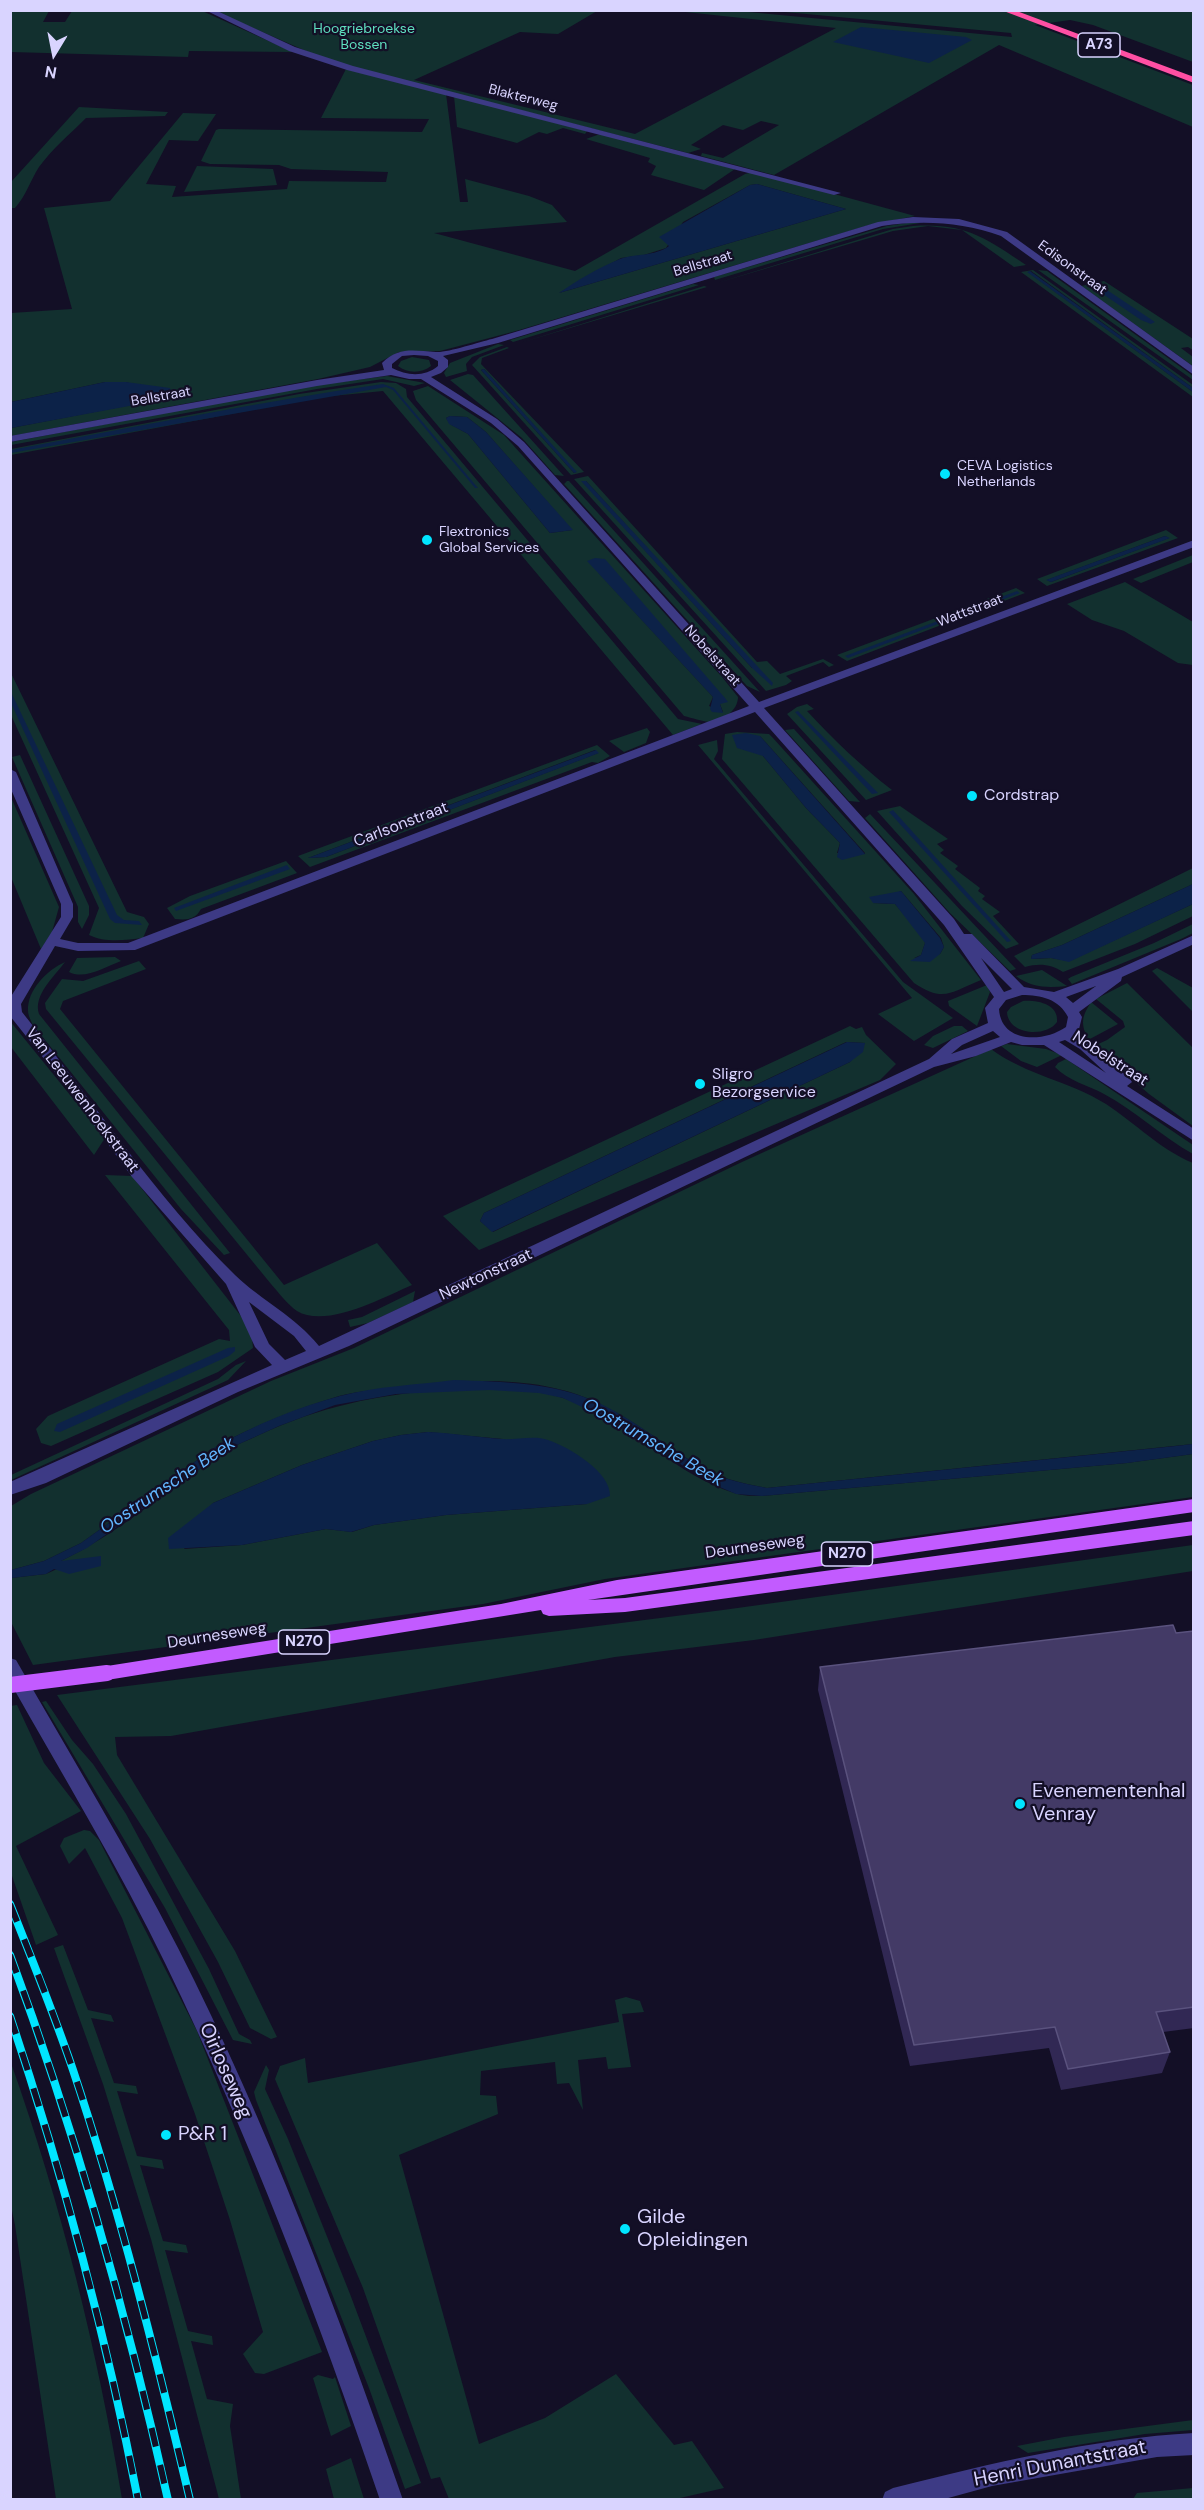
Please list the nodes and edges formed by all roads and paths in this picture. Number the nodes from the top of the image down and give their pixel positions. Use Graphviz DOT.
graph roads {
  1 [pos="208,10"];
  2 [pos="1005,10"];
  3 [pos="1028,10"];
  4 [pos="1194,71"];
  5 [pos="1194,80"];
  6 [pos="837,193"];
  7 [pos="921,219"];
  8 [pos="440,358"];
  9 [pos="389,369"];
  10 [pos="1194,372"];
  11 [pos="436,373"];
  12 [pos="422,376"];
  13 [pos="465,402"];
  14 [pos="10,439"];
  15 [pos="1194,543"];
  16 [pos="758,707"];
  17 [pos="10,772"];
  18 [pos="949,922"];
  19 [pos="1194,939"];
  20 [pos="53,942"];
  21 [pos="1123,972"];
  22 [pos="1021,991"];
  23 [pos="1055,996"];
  24 [pos="1001,997"];
  25 [pos="1072,1010"];
  26 [pos="995,1025"];
  27 [pos="1067,1035"];
  28 [pos="1011,1037"];
  29 [pos="1050,1042"];
  30 [pos="929,1064"];
  31 [pos="1151,1107"];
  32 [pos="1194,1136"];
  33 [pos="231,1280"];
  34 [pos="316,1353"];
  35 [pos="283,1367"];
  36 [pos="40,1478"];
  37 [pos="10,1489"];
  38 [pos="10,1497"];
  39 [pos="1194,1504"];
  40 [pos="1194,1528"];
  41 [pos="501,1611"];
  42 [pos="10,1665"];
  43 [pos="10,1685"];
  44 [pos="1194,2444"];
  45 [pos="392,2499"];
  46 [pos="893,2499"];
  1 -- 6 [label="street, Blakterweg"];
  2 -- 5 [label="highway, A73"];
  3 -- 4 [label="highway, A73"];
  7 -- 8 [label="street, Bellstraat"];
  7 -- 10 [label="street, Edisonstraat"];
  8 -- 9 [label="street"];
  8 -- 11 [label="street"];
  9 -- 12 [label="street"];
  9 -- 14 [label="street, Bellstraat"];
  11 -- 12 [label="street"];
  11 -- 13 [label="street, Nobelstraat"];
  12 -- 13 [label="street, Nobelstraat"];
  13 -- 16 [label="street, Nobelstraat"];
  15 -- 16 [label="street, Wattstraat"];
  16 -- 18 [label="street, Nobelstraat"];
  16 -- 20 [label="street, Carlsonstraat"];
  17 -- 20 [label="street, Van Leeuwenhoekstraat"];
  18 -- 22 [label="street, Nobelstraat"];
  18 -- 24 [label="street, Nobelstraat"];
  19 -- 21 [label="street"];
  20 -- 33 [label="street, Van Leeuwenhoekstraat"];
  21 -- 23 [label="street"];
  21 -- 25 [label="street"];
  22 -- 23 [label="street"];
  22 -- 24 [label="street"];
  23 -- 25 [label="street"];
  24 -- 26 [label="street"];
  25 -- 27 [label="street"];
  26 -- 28 [label="street"];
  26 -- 30 [label="street, Newtonstraat"];
  27 -- 29 [label="street"];
  27 -- 31 [label="street, Nobelstraat"];
  28 -- 29 [label="street"];
  28 -- 30 [label="street, Newtonstraat"];
  29 -- 31 [label="street, Nobelstraat"];
  30 -- 34 [label="street, Newtonstraat"];
  31 -- 32 [label="street, Nobelstraat"];
  33 -- 34 [label="street, Van Leeuwenhoekstraat"];
  33 -- 35 [label="street, Van Leeuwenhoekstraat"];
  34 -- 35 [label="street, Newtonstraat"];
  35 -- 36 [label="street, Newtonstraat"];
  36 -- 37 [label="street, Newtonstraat"];
  36 -- 38 [label="street, Newtonstraat"];
  39 -- 41 [label="main road, Deurneseweg / N270"];
  40 -- 41 [label="main road, Deurneseweg / N270"];
  41 -- 43 [label="main road, Deurneseweg / N270, bridge"];
  42 -- 45 [label="street, Oirloseweg"];
  44 -- 46 [label="street, Henri Dunantstraat"];
}
